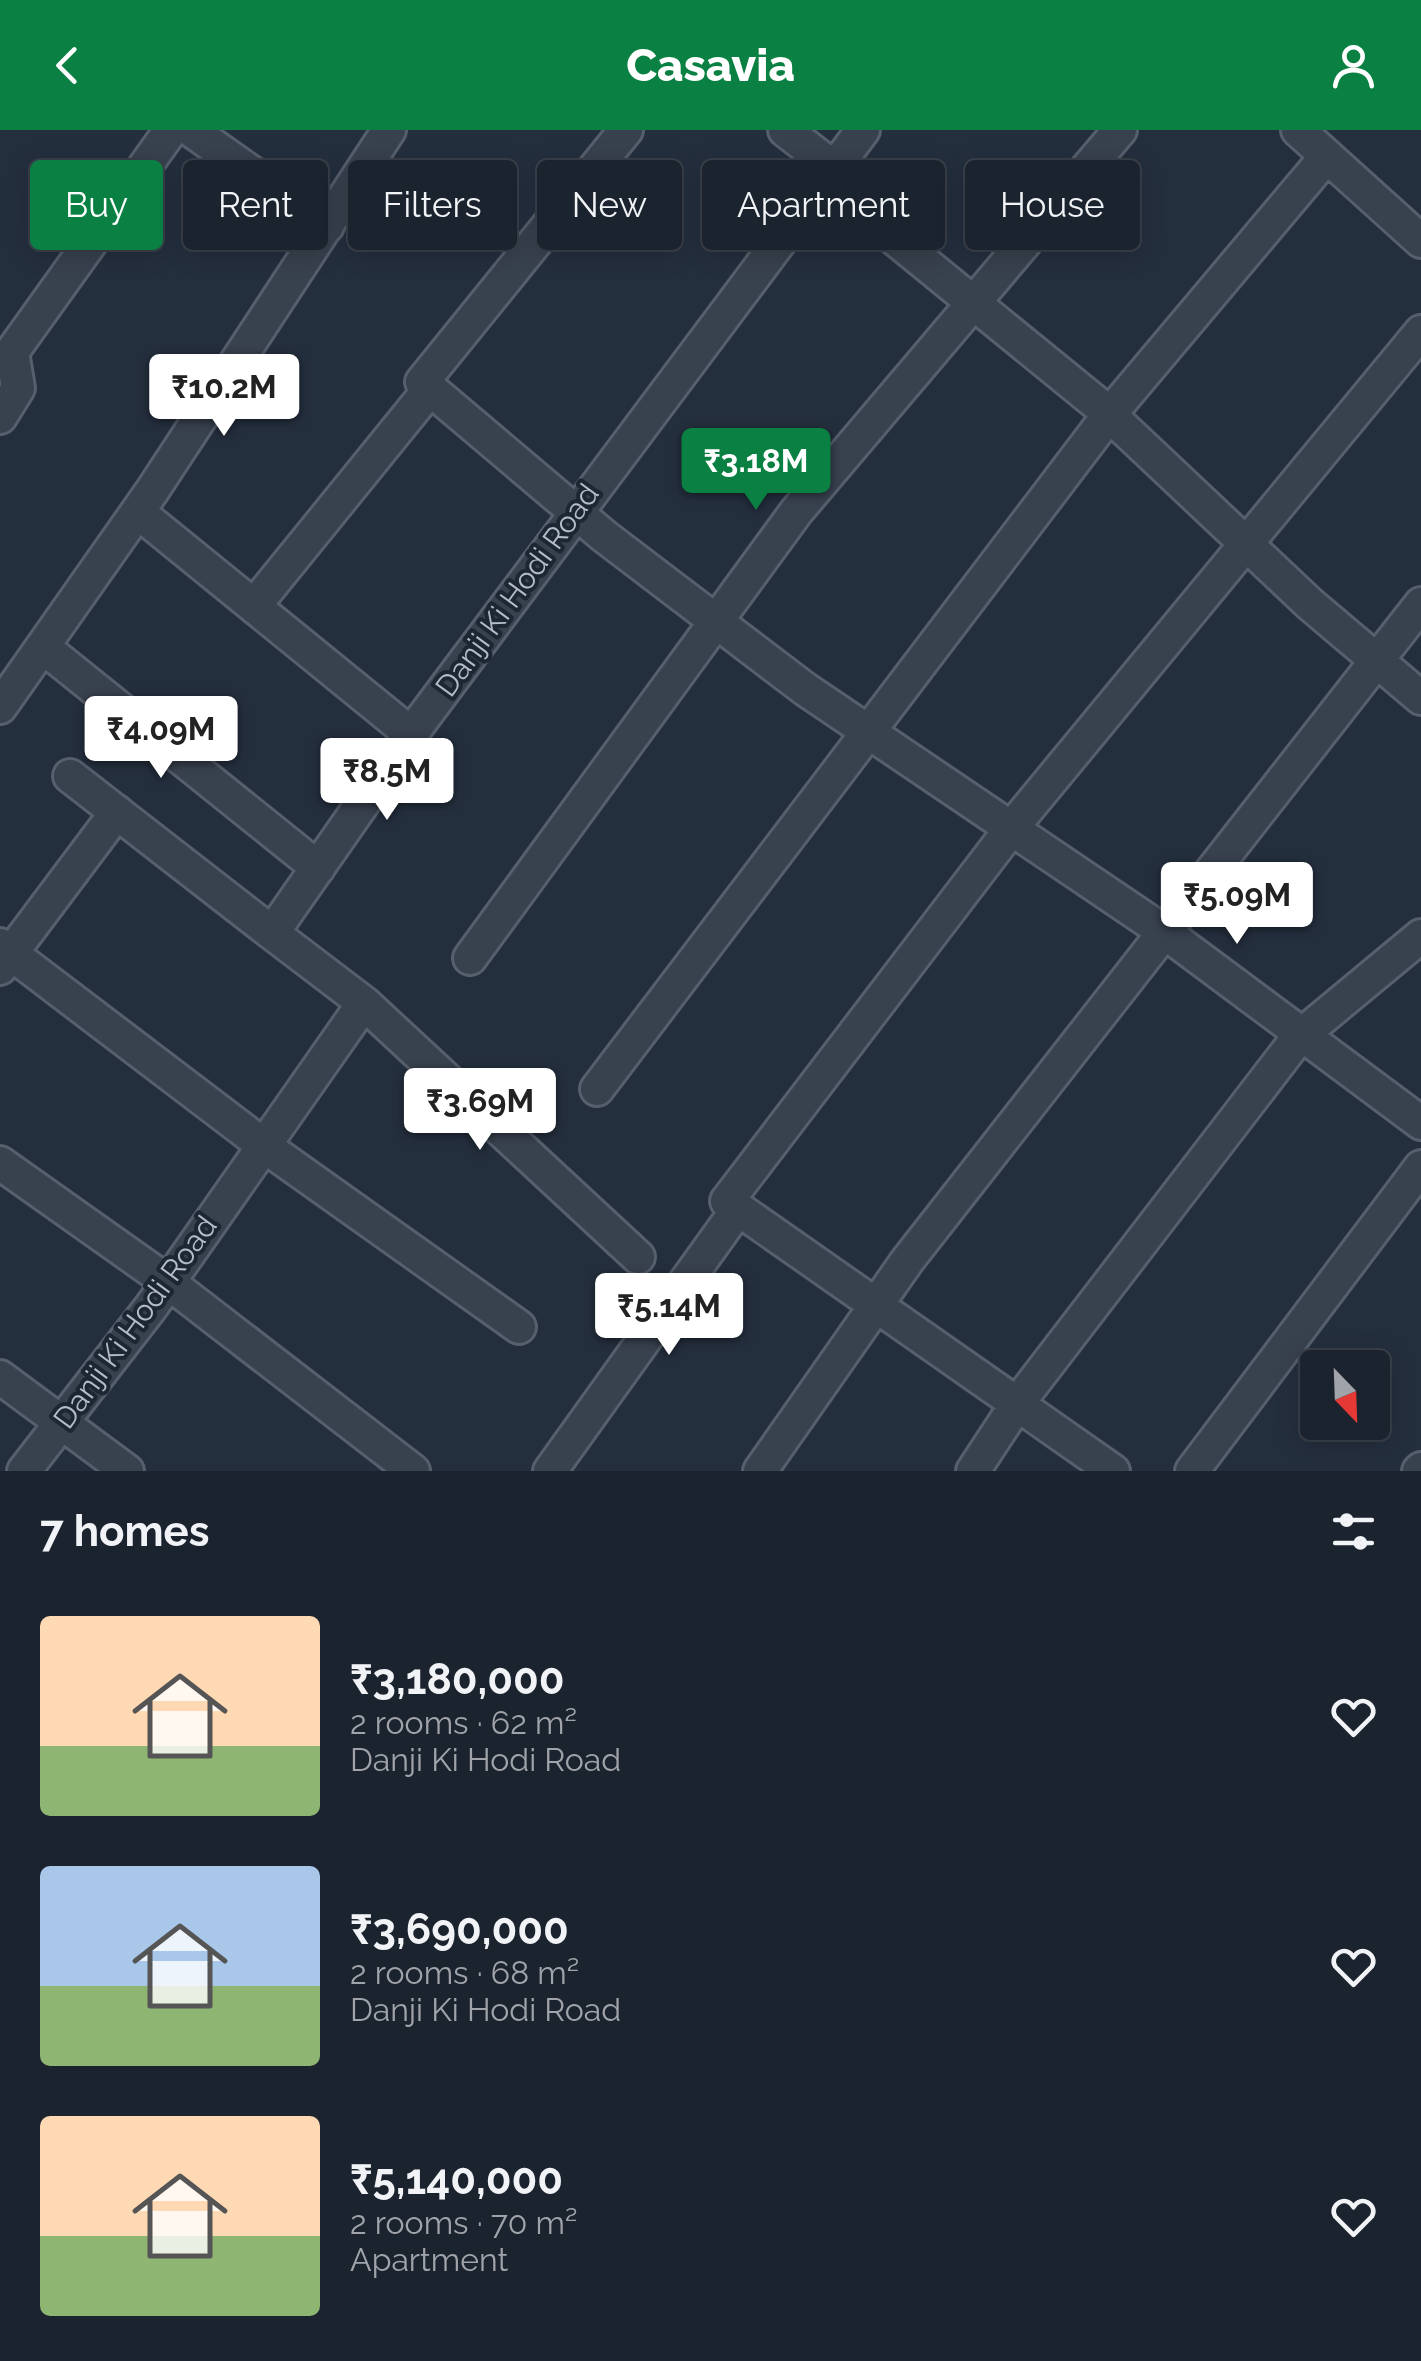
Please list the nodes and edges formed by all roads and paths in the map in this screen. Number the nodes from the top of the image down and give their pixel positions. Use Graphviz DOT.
graph roads {
  1 [pos="171,130"];
  2 [pos="191,130"];
  3 [pos="390,130"];
  4 [pos="626,130"];
  5 [pos="786,130"];
  6 [pos="863,130"];
  7 [pos="1120,130"];
  8 [pos="1298,130"];
  9 [pos="1327,156"];
  10 [pos="233,160"];
  11 [pos="815,160"];
  12 [pos="840,160"];
  13 [pos="328,223"];
  14 [pos="1421,241"];
  15 [pos="310,250"];
  16 [pos="772,250"];
  17 [pos="914,250"];
  18 [pos="973,302"];
  19 [pos="1421,332"];
  20 [pos="430,389"];
  21 [pos="1108,415"];
  22 [pos="0,416"];
  23 [pos="138,512"];
  24 [pos="575,512"];
  25 [pos="1246,544"];
  26 [pos="1421,604"];
  27 [pos="254,606"];
  28 [pos="716,621"];
  29 [pos="43,646"];
  30 [pos="1375,659"];
  31 [pos="1421,698"];
  32 [pos="0,707"];
  33 [pos="868,732"];
  34 [pos="410,734"];
  35 [pos="70,776"];
  36 [pos="117,812"];
  37 [pos="1010,829"];
  38 [pos="318,868"];
  39 [pos="1163,931"];
  40 [pos="272,933"];
  41 [pos="1421,936"];
  42 [pos="4,955"];
  43 [pos="470,958"];
  44 [pos="364,1003"];
  45 [pos="1302,1035"];
  46 [pos="597,1089"];
  47 [pos="1421,1124"];
  48 [pos="263,1145"];
  49 [pos="0,1163"];
  50 [pos="1421,1167"];
  51 [pos="738,1208"];
  52 [pos="638,1258"];
  53 [pos="168,1282"];
  54 [pos="876,1306"];
  55 [pos="519,1328"];
  56 [pos="0,1377"];
  57 [pos="1017,1404"];
  58 [pos="62,1422"];
  59 [pos="24,1471"];
  60 [pos="127,1471"];
  61 [pos="414,1471"];
  62 [pos="550,1471"];
  63 [pos="760,1471"];
  64 [pos="973,1471"];
  65 [pos="1113,1471"];
  66 [pos="1192,1471"];
  1 -- 22 [label="street"];
  2 -- 10 [label="street"];
  3 -- 13 [label="street"];
  4 -- 20 [label="street"];
  5 -- 11 [label="street"];
  6 -- 12 [label="street, Danji Ki Hodi Road"];
  7 -- 18 [label="street"];
  8 -- 9 [label="street"];
  9 -- 14 [label="street"];
  9 -- 21 [label="street"];
  15 -- 23 [label="street"];
  16 -- 24 [label="street, Danji Ki Hodi Road"];
  17 -- 18 [label="street"];
  18 -- 21 [label="street"];
  18 -- 28 [label="street"];
  19 -- 25 [label="street"];
  20 -- 24 [label="street"];
  20 -- 27 [label="street"];
  21 -- 25 [label="street"];
  21 -- 33 [label="street"];
  23 -- 27 [label="street"];
  23 -- 29 [label="street"];
  24 -- 28 [label="street"];
  24 -- 34 [label="street, Danji Ki Hodi Road"];
  25 -- 30 [label="street"];
  25 -- 37 [label="street"];
  26 -- 30 [label="street"];
  27 -- 34 [label="street"];
  28 -- 33 [label="street"];
  28 -- 43 [label="street"];
  29 -- 32 [label="street"];
  29 -- 38 [label="street"];
  30 -- 31 [label="street"];
  30 -- 39 [label="street"];
  33 -- 37 [label="street"];
  33 -- 46 [label="street"];
  34 -- 38 [label="street, Danji Ki Hodi Road"];
  35 -- 36 [label="street"];
  36 -- 40 [label="street"];
  36 -- 42 [label="street"];
  37 -- 39 [label="street"];
  37 -- 51 [label="street"];
  38 -- 40 [label="street, Danji Ki Hodi Road"];
  39 -- 45 [label="street"];
  39 -- 54 [label="street"];
  40 -- 44 [label="street"];
  41 -- 45 [label="street"];
  42 -- 48 [label="street"];
  44 -- 48 [label="street, Danji Ki Hodi Road"];
  44 -- 52 [label="street"];
  45 -- 47 [label="street"];
  45 -- 57 [label="street"];
  48 -- 53 [label="street, Danji Ki Hodi Road"];
  48 -- 55 [label="street"];
  49 -- 53 [label="street"];
  50 -- 66 [label="street"];
  51 -- 54 [label="street"];
  51 -- 62 [label="street"];
  53 -- 58 [label="street, Danji Ki Hodi Road"];
  53 -- 61 [label="street"];
  54 -- 57 [label="street"];
  54 -- 63 [label="street"];
  56 -- 58 [label="street"];
  57 -- 64 [label="street"];
  57 -- 65 [label="street"];
  58 -- 59 [label="street, Danji Ki Hodi Road"];
  58 -- 60 [label="street"];
}
